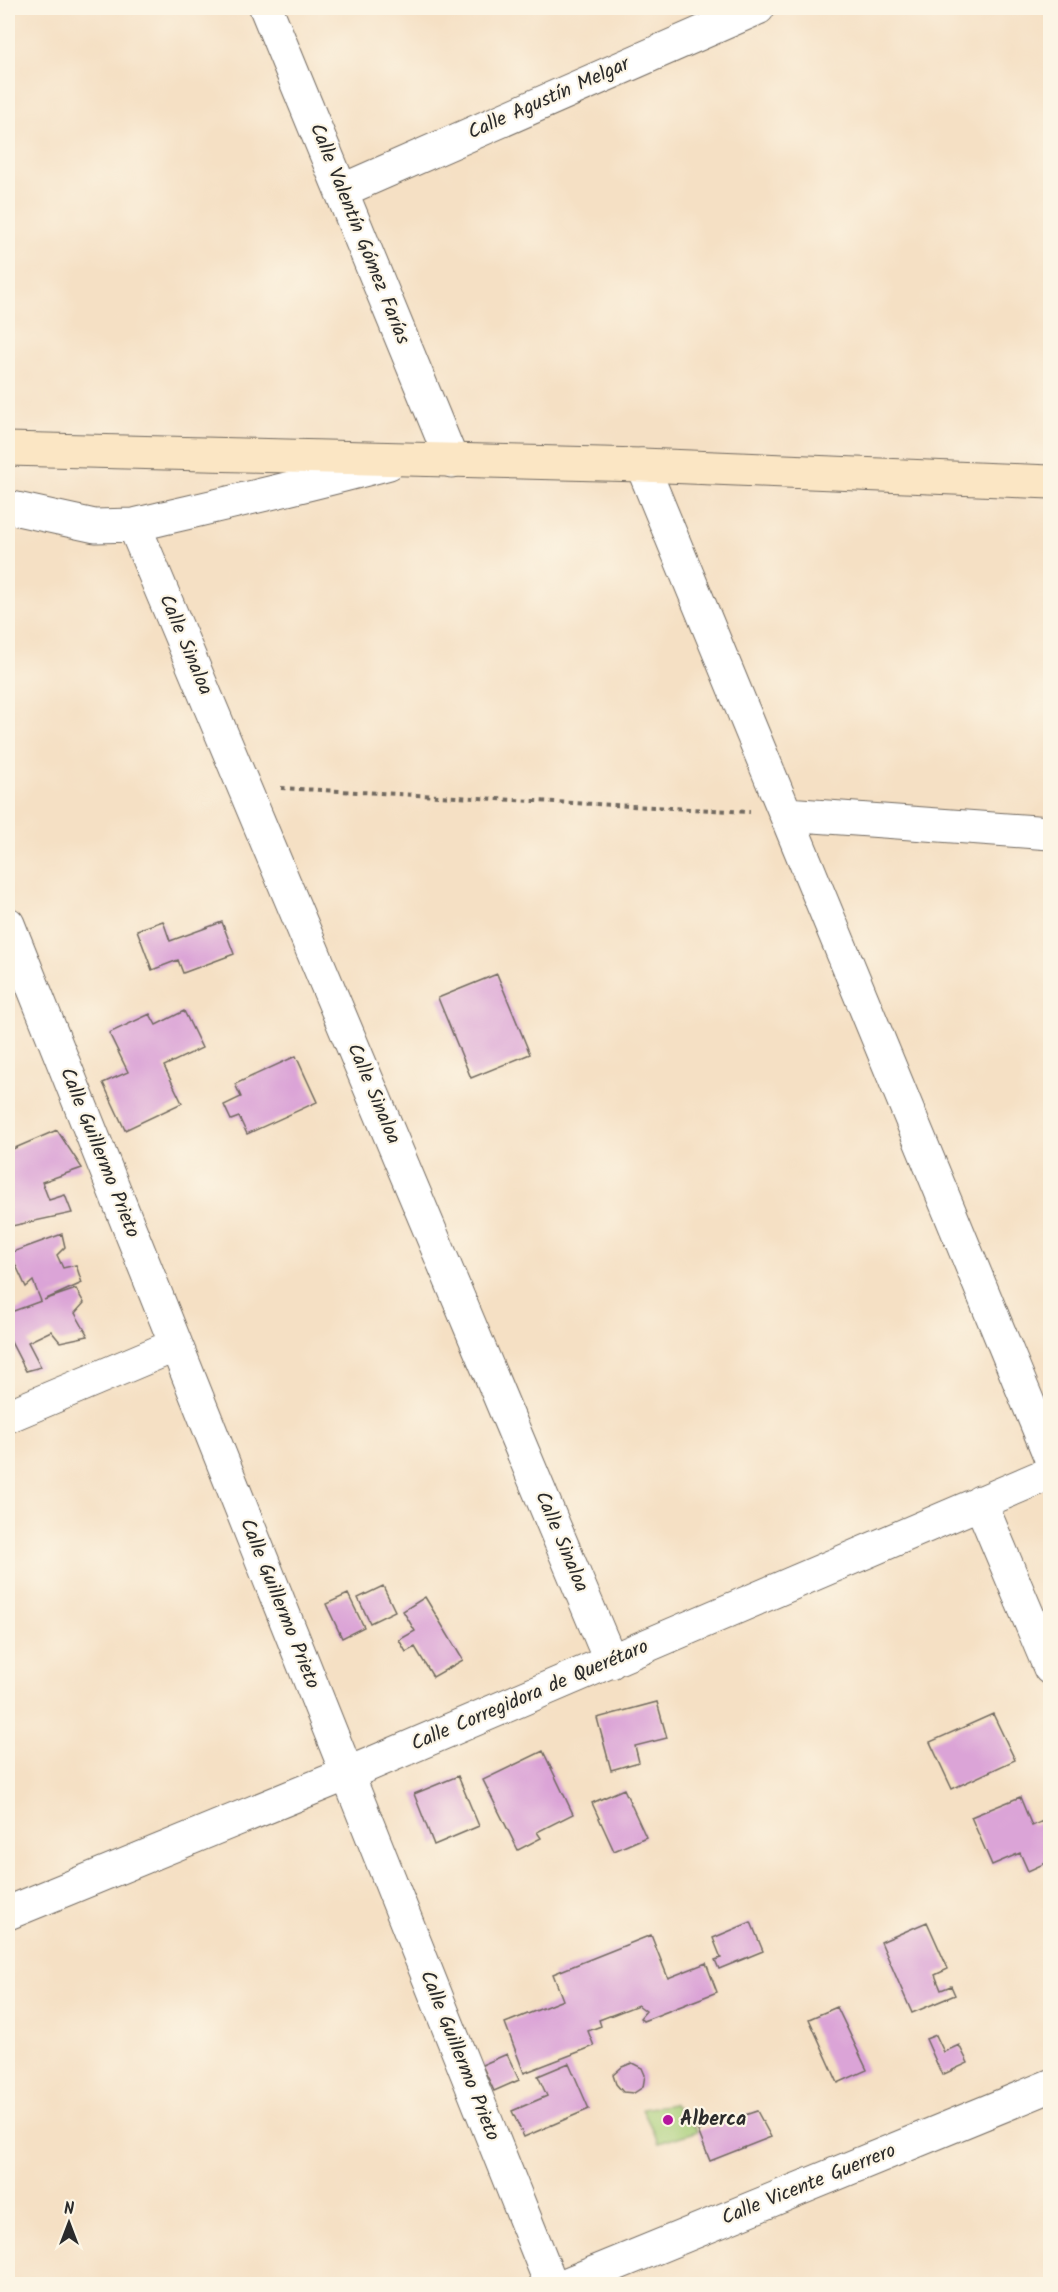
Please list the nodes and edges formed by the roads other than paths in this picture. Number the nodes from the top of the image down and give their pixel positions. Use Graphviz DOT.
graph roads {
  1 [pos="266,8"];
  2 [pos="758,8"];
  3 [pos="341,191"];
  4 [pos="8,448"];
  5 [pos="400,460"];
  6 [pos="452,461"];
  7 [pos="642,465"];
  8 [pos="1050,482"];
  9 [pos="8,507"];
  10 [pos="134,525"];
  11 [pos="786,814"];
  12 [pos="1050,833"];
  13 [pos="8,924"];
  14 [pos="176,1345"];
  15 [pos="8,1416"];
  16 [pos="1050,1456"];
  17 [pos="1050,1473"];
  18 [pos="980,1502"];
  19 [pos="611,1662"];
  20 [pos="1050,1668"];
  21 [pos="346,1774"];
  22 [pos="8,1913"];
  23 [pos="1050,2086"];
  24 [pos="551,2284"];
  25 [pos="567,2284"];
  1 -- 3 [label="street, Calle Valentín Gómez Farías"];
  2 -- 3 [label="street, Calle Agustín Melgar"];
  3 -- 6 [label="street, Calle Valentín Gómez Farías"];
  4 -- 5 [label="main road"];
  5 -- 6 [label="main road"];
  5 -- 10 [label="street"];
  6 -- 7 [label="main road"];
  7 -- 8 [label="main road"];
  7 -- 11 [label="street"];
  9 -- 10 [label="street"];
  10 -- 19 [label="street, Calle Sinaloa"];
  11 -- 12 [label="street"];
  11 -- 16 [label="street"];
  13 -- 14 [label="street, Calle Guillermo Prieto"];
  14 -- 15 [label="street"];
  14 -- 21 [label="street, Calle Guillermo Prieto"];
  17 -- 18 [label="street, Calle Corregidora de Querétaro"];
  18 -- 19 [label="street, Calle Corregidora de Querétaro"];
  18 -- 20 [label="street"];
  19 -- 21 [label="street, Calle Corregidora de Querétaro"];
  21 -- 22 [label="street, Calle Corregidora de Querétaro"];
  21 -- 24 [label="street, Calle Guillermo Prieto"];
  23 -- 25 [label="street, Calle Vicente Guerrero"];
}
